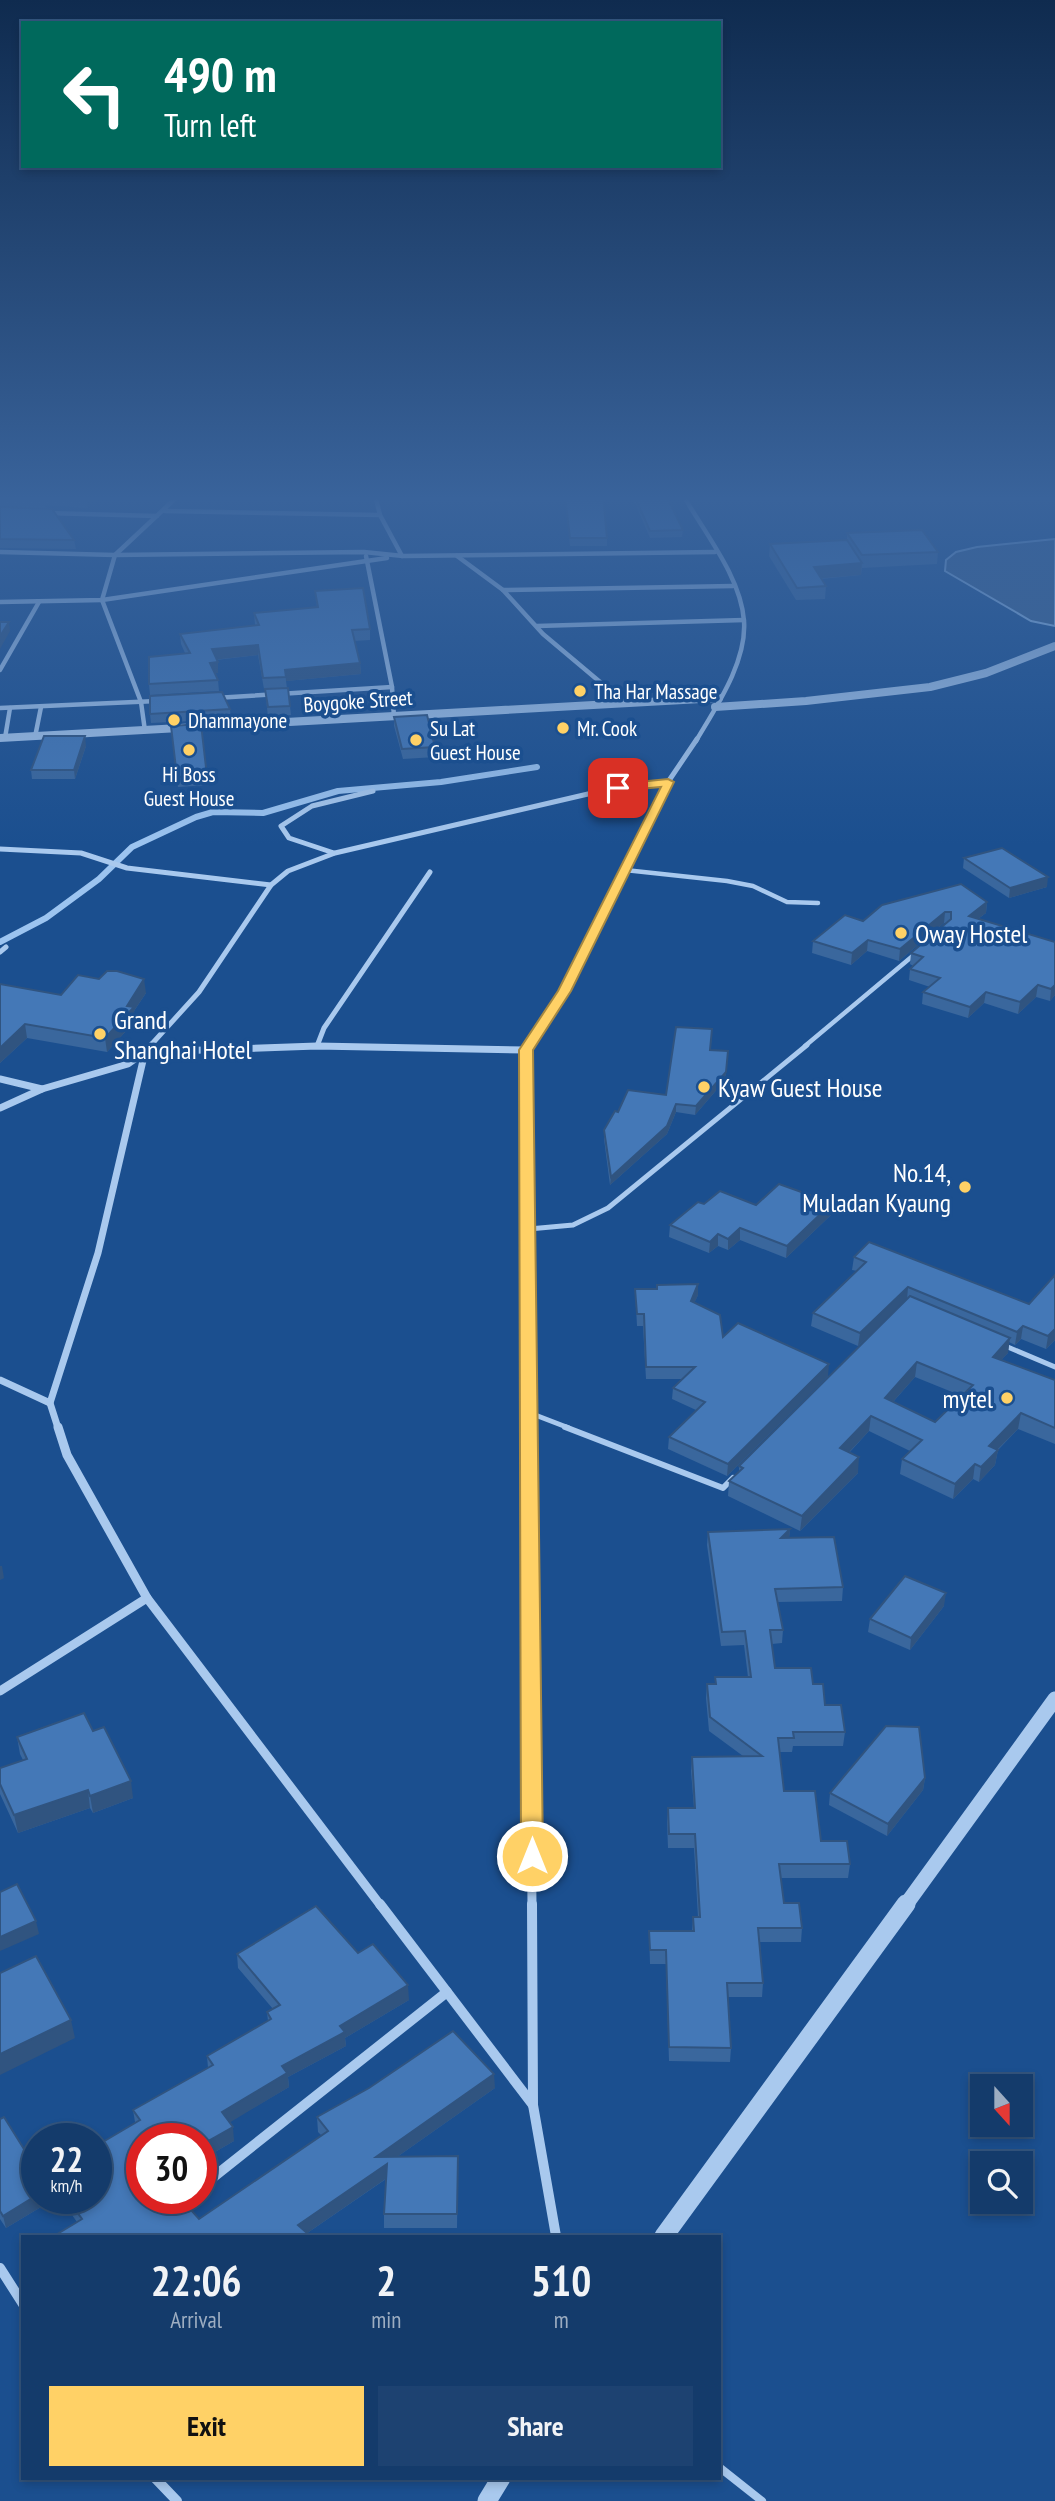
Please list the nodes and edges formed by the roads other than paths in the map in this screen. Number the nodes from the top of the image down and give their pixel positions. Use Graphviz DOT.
graph roads {
  1 [pos="33,612"];
  2 [pos="106,612"];
  3 [pos="377,612"];
  4 [pos="524,612"];
  5 [pos="741,612"];
  6 [pos="744,620"];
  7 [pos="537,626"];
  8 [pos="1055,646"];
  9 [pos="0,670"];
  10 [pos="392,687"];
  11 [pos="211,698"];
  12 [pos="169,700"];
  13 [pos="141,702"];
  14 [pos="625,703"];
  15 [pos="717,703"];
  16 [pos="41,707"];
  17 [pos="0,708"];
  18 [pos="10,708"];
  19 [pos="394,717"];
  20 [pos="145,731"];
  21 [pos="34,737"];
  22 [pos="2,738"];
  23 [pos="668,782"];
  24 [pos="373,791"];
  25 [pos="0,849"];
  26 [pos="335,853"];
  27 [pos="625,870"];
  28 [pos="430,872"];
  29 [pos="271,885"];
  30 [pos="818,904"];
  31 [pos="926,945"];
  32 [pos="317,1046"];
  33 [pos="526,1050"];
  34 [pos="145,1052"];
  35 [pos="0,1079"];
  36 [pos="42,1089"];
  37 [pos="0,1108"];
  38 [pos="529,1229"];
  39 [pos="993,1341"];
  40 [pos="1055,1367"];
  41 [pos="0,1380"];
  42 [pos="50,1403"];
  43 [pos="530,1413"];
  44 [pos="742,1468"];
  45 [pos="147,1598"];
  46 [pos="0,1691"];
  47 [pos="1055,1699"];
  48 [pos="447,1992"];
  49 [pos="533,2105"];
  50 [pos="217,2174"];
  51 [pos="556,2235"];
  52 [pos="665,2235"];
  53 [pos="0,2267"];
  54 [pos="21,2301"];
  55 [pos="721,2469"];
  56 [pos="157,2480"];
  57 [pos="500,2480"];
  58 [pos="177,2501"];
  59 [pos="487,2501"];
  60 [pos="762,2501"];
  1 -- 9 [label="street"];
  2 -- 13 [label="street"];
  3 -- 10 [label="street"];
  4 -- 7 [label="street"];
  5 -- 6 [label="street"];
  6 -- 7 [label="street"];
  6 -- 15 [label="street"];
  7 -- 14 [label="street"];
  8 -- 15 [label="street, Boygoke Street"];
  10 -- 11 [label="street"];
  10 -- 19 [label="street"];
  12 -- 13 [label="street"];
  13 -- 16 [label="street"];
  13 -- 20 [label="street"];
  14 -- 15 [label="street, Boygoke Street"];
  14 -- 19 [label="street, Boygoke Street"];
  15 -- 23 [label="street"];
  16 -- 18 [label="street"];
  16 -- 21 [label="street"];
  17 -- 18 [label="street"];
  18 -- 22 [label="street"];
  19 -- 20 [label="street, Boygoke Street"];
  20 -- 21 [label="street, Boygoke Street"];
  21 -- 22 [label="street, Boygoke Street"];
  23 -- 26 [label="street"];
  23 -- 27 [label="street"];
  24 -- 26 [label="street"];
  25 -- 29 [label="street"];
  26 -- 29 [label="street"];
  27 -- 30 [label="lane"];
  27 -- 33 [label="street"];
  28 -- 32 [label="street"];
  29 -- 34 [label="street"];
  31 -- 38 [label="lane"];
  32 -- 33 [label="street"];
  32 -- 34 [label="street"];
  33 -- 38 [label="street"];
  34 -- 36 [label="street"];
  34 -- 42 [label="street"];
  35 -- 36 [label="street"];
  36 -- 37 [label="street"];
  38 -- 43 [label="street"];
  39 -- 40 [label="lane"];
  41 -- 42 [label="street"];
  42 -- 45 [label="street"];
  43 -- 44 [label="lane"];
  43 -- 49 [label="street"];
  45 -- 46 [label="street"];
  45 -- 48 [label="street"];
  47 -- 52 [label="street"];
  48 -- 49 [label="street"];
  48 -- 50 [label="street"];
  49 -- 51 [label="street"];
  53 -- 54 [label="street"];
  55 -- 60 [label="lane"];
  56 -- 58 [label="street"];
  57 -- 59 [label="street"];
}
